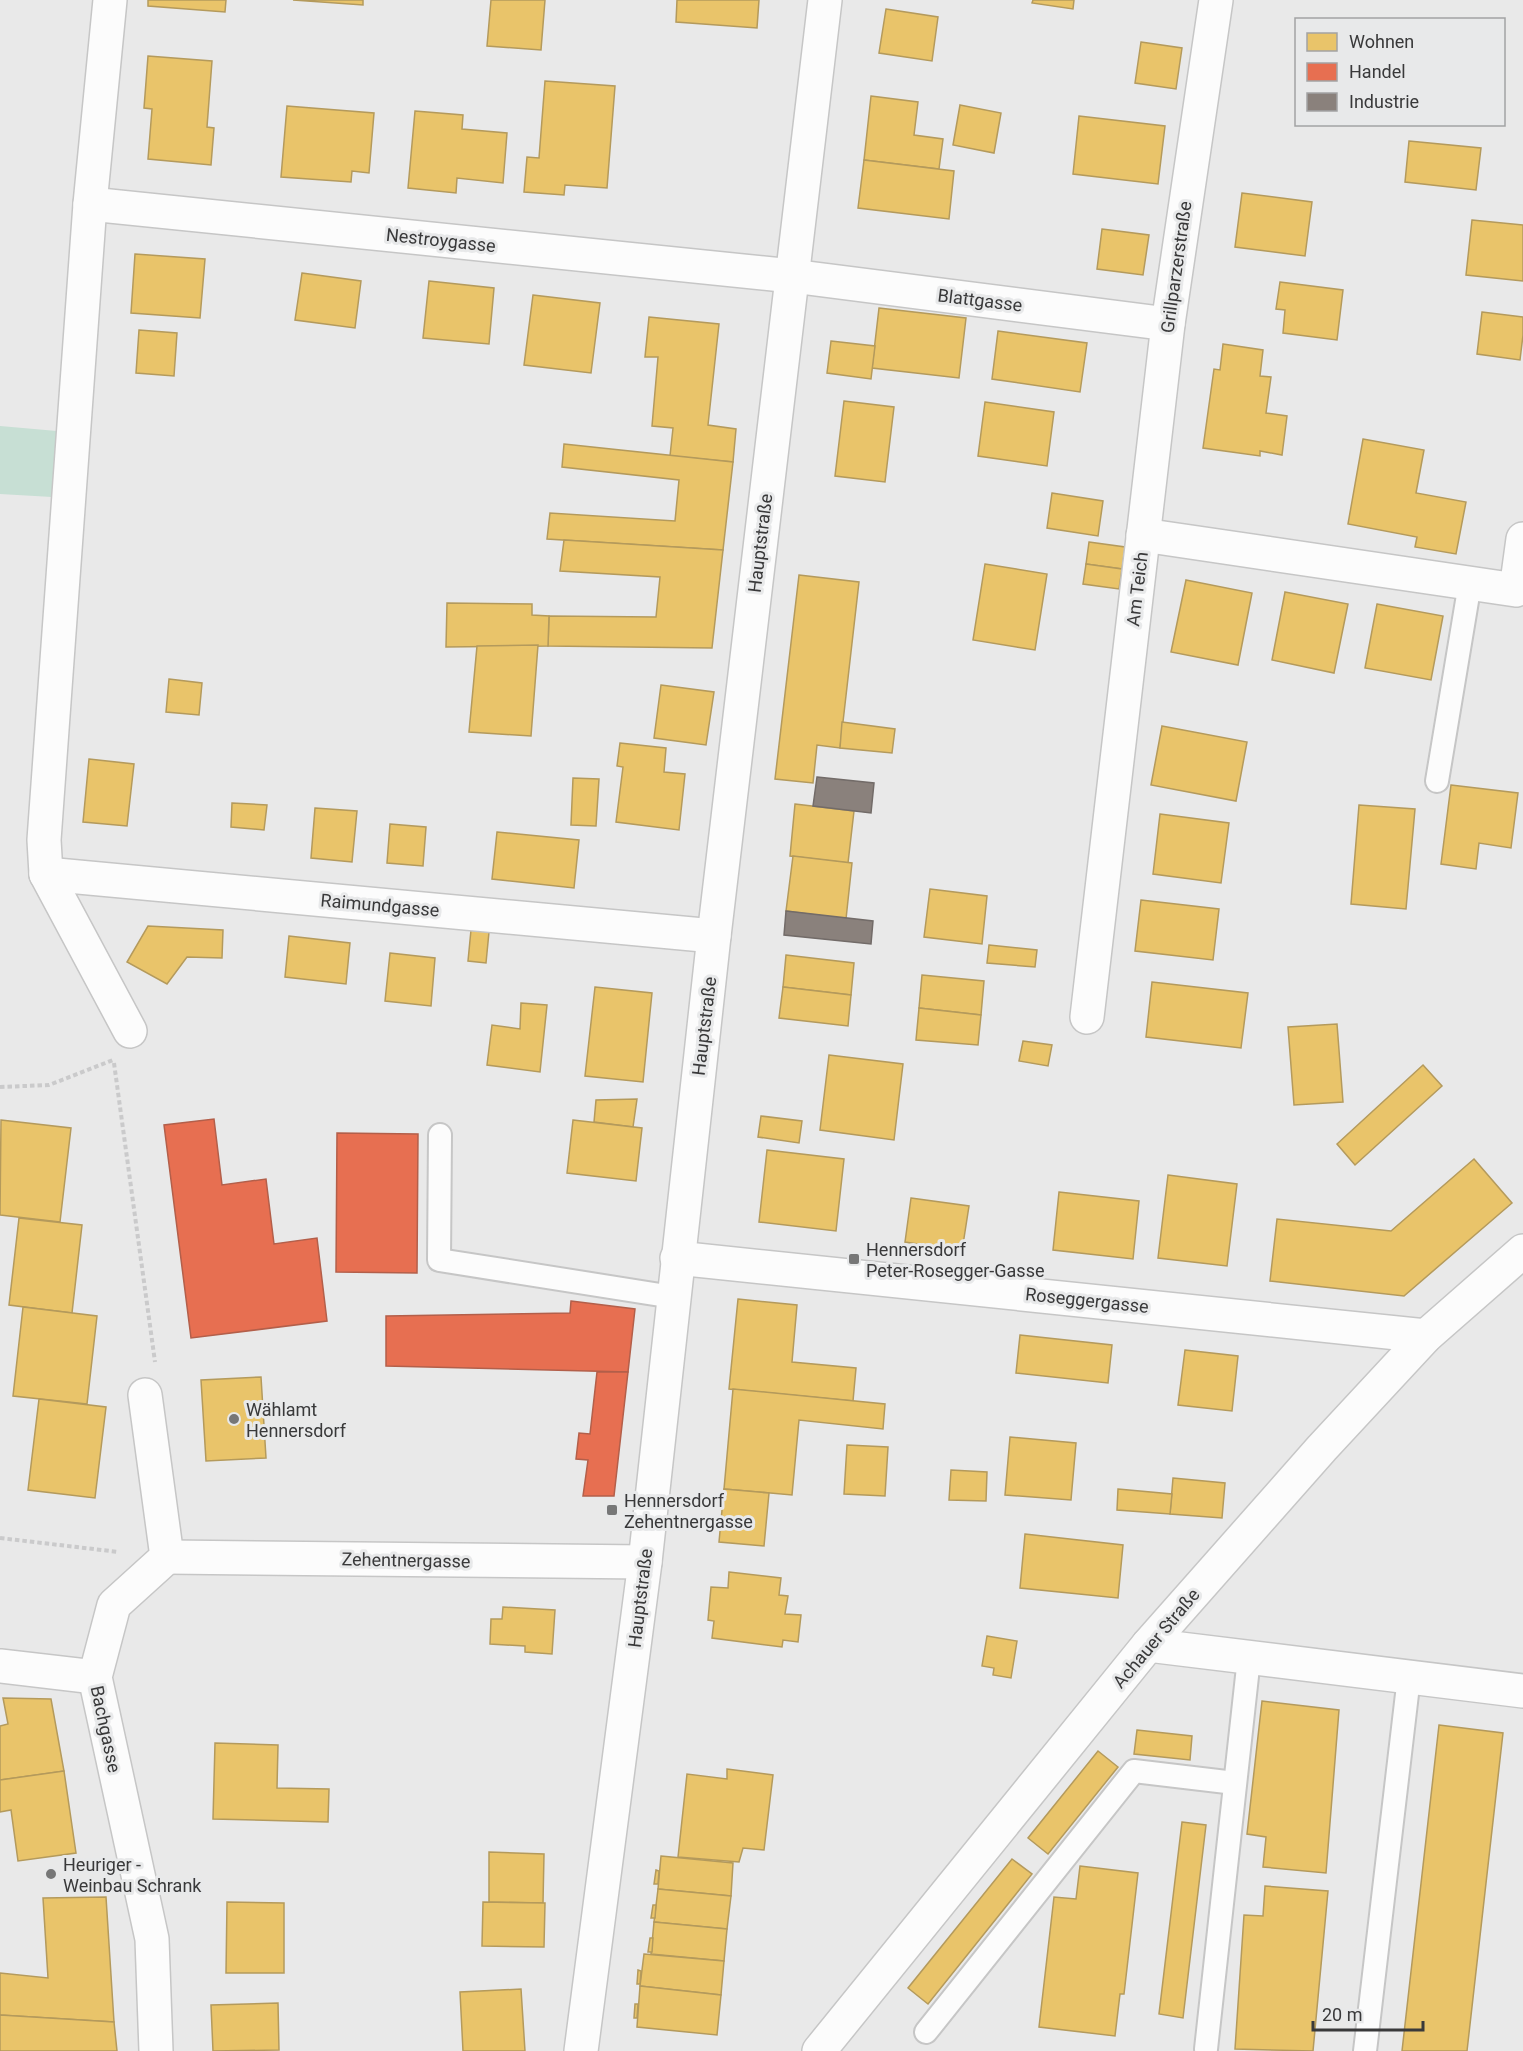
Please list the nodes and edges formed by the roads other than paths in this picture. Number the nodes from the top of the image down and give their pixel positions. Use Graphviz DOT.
graph roads {
  1 [pos="110,0"];
  2 [pos="825,0"];
  3 [pos="1216,0"];
  4 [pos="90,204"];
  5 [pos="792,276"];
  6 [pos="1168,324"];
  7 [pos="1143,535"];
  8 [pos="1523,538"];
  9 [pos="1470,583"];
  10 [pos="1437,781"];
  11 [pos="46,874"];
  12 [pos="714,936"];
  13 [pos="1087,1017"];
  14 [pos="130,1030"];
  15 [pos="440,1135"];
  16 [pos="1523,1251"];
  17 [pos="677,1258"];
  18 [pos="673,1297"];
  19 [pos="1426,1336"];
  20 [pos="145,1395"];
  21 [pos="167,1557"];
  22 [pos="645,1562"];
  23 [pos="1148,1645"];
  24 [pos="1249,1658"];
  25 [pos="0,1666"];
  26 [pos="95,1677"];
  27 [pos="1409,1677"];
  28 [pos="1523,1691"];
  29 [pos="1235,1784"];
  30 [pos="926,2032"];
  31 [pos="1206,2049"];
  32 [pos="156,2051"];
  33 [pos="581,2051"];
  34 [pos="819,2051"];
  35 [pos="1365,2051"];
  1 -- 4 [label="street"];
  2 -- 5 [label="street, Hauptstraße"];
  3 -- 6 [label="street, Grillparzerstraße"];
  4 -- 5 [label="street, Nestroygasse"];
  4 -- 11 [label="street"];
  5 -- 6 [label="street, Blattgasse"];
  5 -- 12 [label="street, Hauptstraße"];
  6 -- 7 [label="street, Grillparzerstraße"];
  7 -- 9 [label="street, Am Teich"];
  7 -- 13 [label="street, Am Teich"];
  8 -- 9 [label="street, Am Teich"];
  9 -- 10 [label="lane"];
  11 -- 12 [label="street, Raimundgasse"];
  11 -- 14 [label="street"];
  12 -- 17 [label="street, Hauptstraße"];
  15 -- 18 [label="lane"];
  16 -- 19 [label="street, Achauer Straße"];
  17 -- 18 [label="street, Hauptstraße"];
  17 -- 19 [label="street, Roseggergasse"];
  18 -- 22 [label="street, Hauptstraße"];
  19 -- 23 [label="street, Achauer Straße"];
  20 -- 21 [label="street"];
  21 -- 22 [label="street, Zehentnergasse"];
  21 -- 26 [label="street, Bachgasse"];
  22 -- 33 [label="street, Hauptstraße"];
  23 -- 24 [label="street"];
  23 -- 34 [label="street, Achauer Straße"];
  24 -- 27 [label="street"];
  24 -- 29 [label="lane"];
  25 -- 26 [label="street"];
  26 -- 32 [label="street, Bachgasse"];
  27 -- 28 [label="street"];
  27 -- 35 [label="lane"];
  29 -- 30 [label="lane"];
  29 -- 31 [label="lane"];
}
